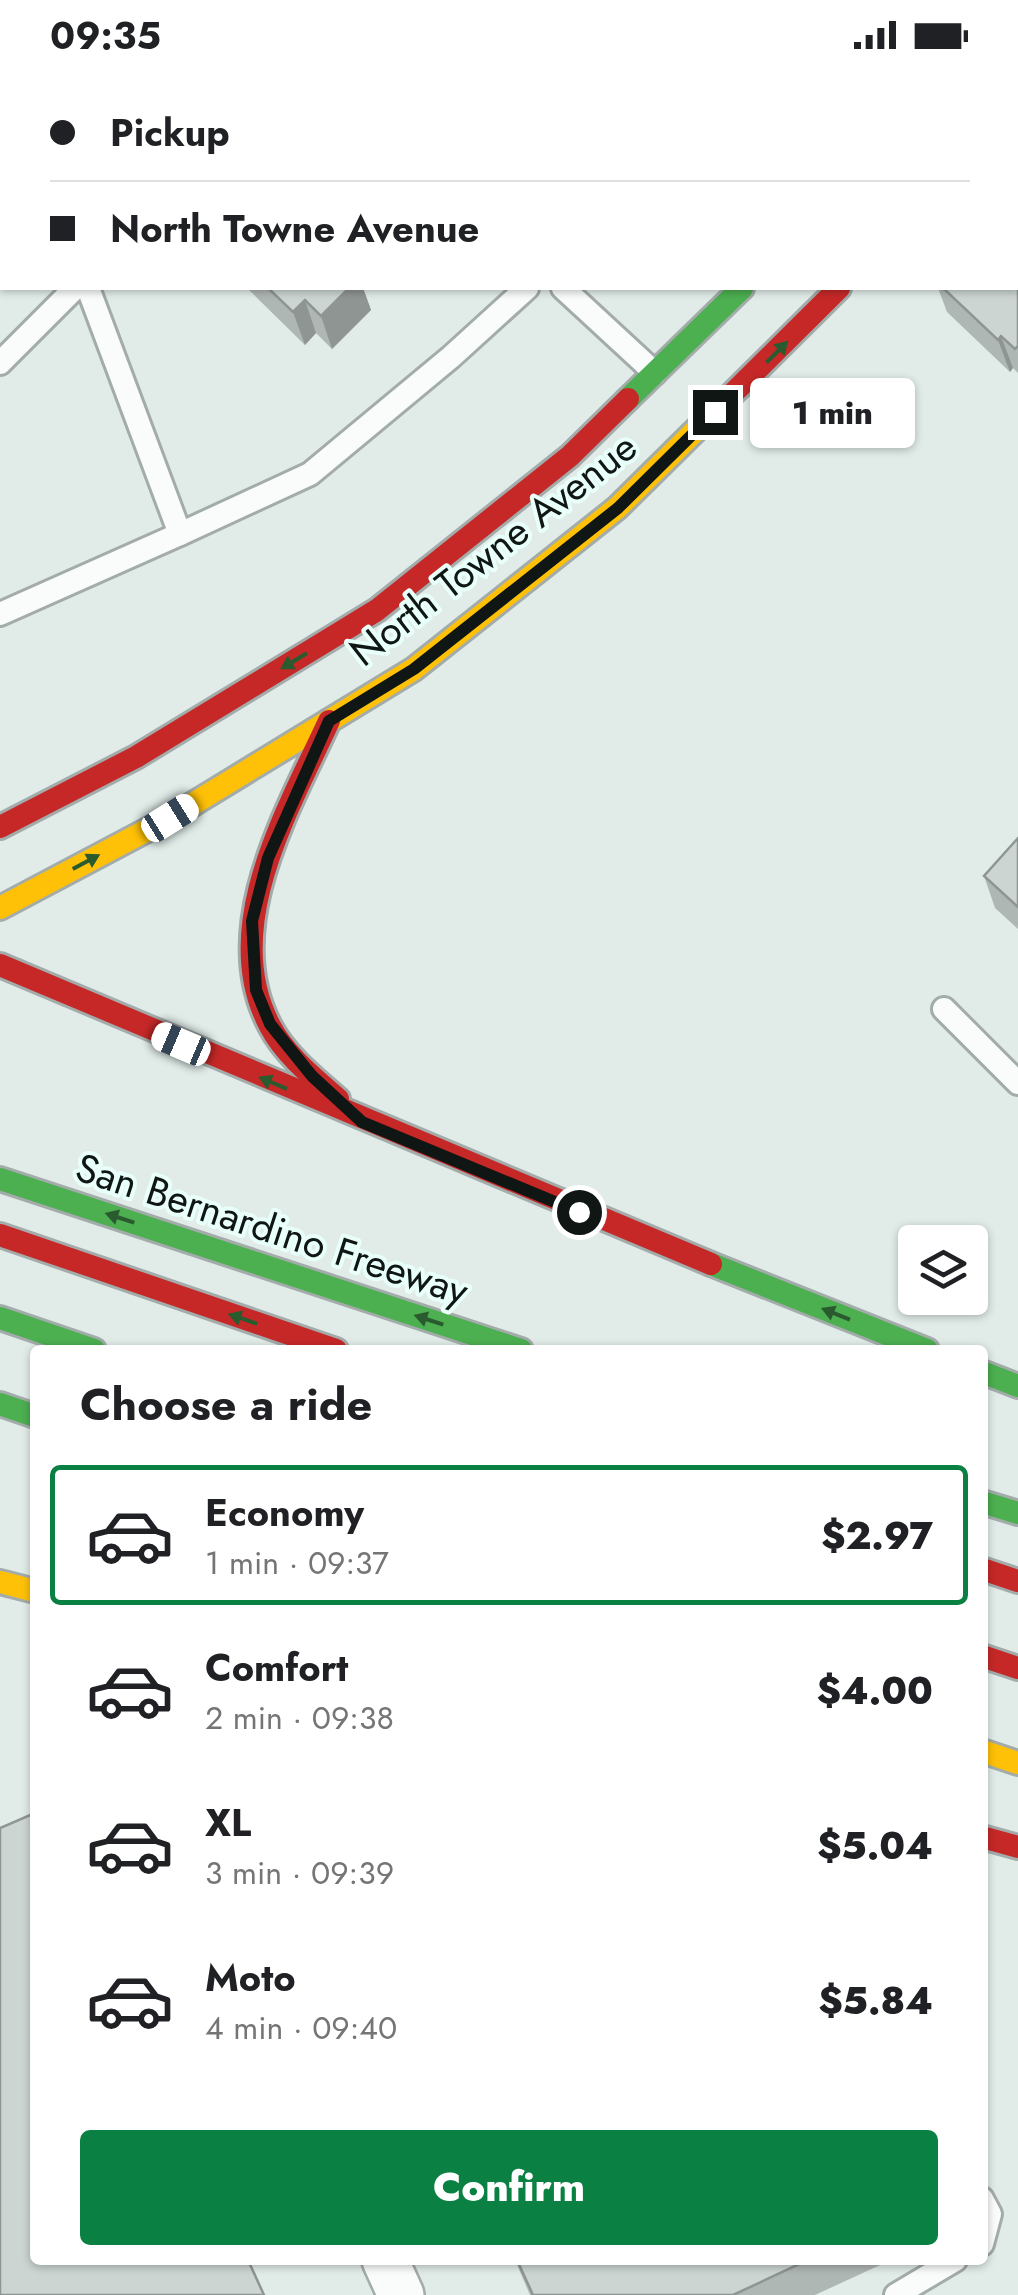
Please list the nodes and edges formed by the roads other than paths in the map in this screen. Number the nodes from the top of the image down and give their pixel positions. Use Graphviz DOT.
graph roads {
  1 [pos="74,290"];
  2 [pos="89,290"];
  3 [pos="525,290"];
  4 [pos="565,290"];
  5 [pos="740,290"];
  6 [pos="837,290"];
  7 [pos="0,363"];
  8 [pos="655,373"];
  9 [pos="180,534"];
  10 [pos="0,614"];
  11 [pos="329,721"];
  12 [pos="0,827"];
  13 [pos="0,908"];
  14 [pos="0,965"];
  15 [pos="944,1009"];
  16 [pos="1018,1083"];
  17 [pos="362,1122"];
  18 [pos="0,1178"];
  19 [pos="0,1236"];
  20 [pos="0,1318"];
  21 [pos="79,1345"];
  22 [pos="321,1345"];
  23 [pos="506,1345"];
  24 [pos="914,1345"];
  25 [pos="988,1374"];
  26 [pos="1018,1386"];
  27 [pos="0,1404"];
  28 [pos="30,1414"];
  29 [pos="988,1504"];
  30 [pos="1018,1513"];
  31 [pos="988,1571"];
  32 [pos="1018,1581"];
  33 [pos="0,1582"];
  34 [pos="30,1590"];
  35 [pos="988,1658"];
  36 [pos="1018,1668"];
  37 [pos="988,1752"];
  38 [pos="1018,1763"];
  39 [pos="988,1839"];
  40 [pos="1018,1847"];
  41 [pos="387,2265"];
  42 [pos="947,2265"];
  43 [pos="401,2295"];
  44 [pos="896,2295"];
  1 -- 7 [label="lane"];
  2 -- 9 [label="lane"];
  3 -- 9 [label="lane"];
  4 -- 8 [label="lane"];
  5 -- 8 [label="main road, North Towne Avenue"];
  11 -- 6 [label="main road, North Towne Avenue, one-way"];
  8 -- 12 [label="main road, North Towne Avenue, one-way"];
  9 -- 10 [label="lane"];
  13 -- 11 [label="main road, North Towne Avenue, one-way"];
  11 -- 17 [label="main road"];
  17 -- 14 [label="main road, one-way"];
  15 -- 16 [label="lane"];
  24 -- 17 [label="main road, one-way"];
  23 -- 18 [label="main road, San Bernardino Freeway, one-way"];
  22 -- 19 [label="main road, one-way"];
  20 -- 21 [label="main road"];
  25 -- 26 [label="main road"];
  27 -- 28 [label="main road"];
  29 -- 30 [label="main road"];
  31 -- 32 [label="main road"];
  33 -- 34 [label="main road"];
  35 -- 36 [label="main road"];
  37 -- 38 [label="main road"];
  39 -- 40 [label="main road"];
  41 -- 43 [label="street"];
  42 -- 44 [label="lane"];
}
